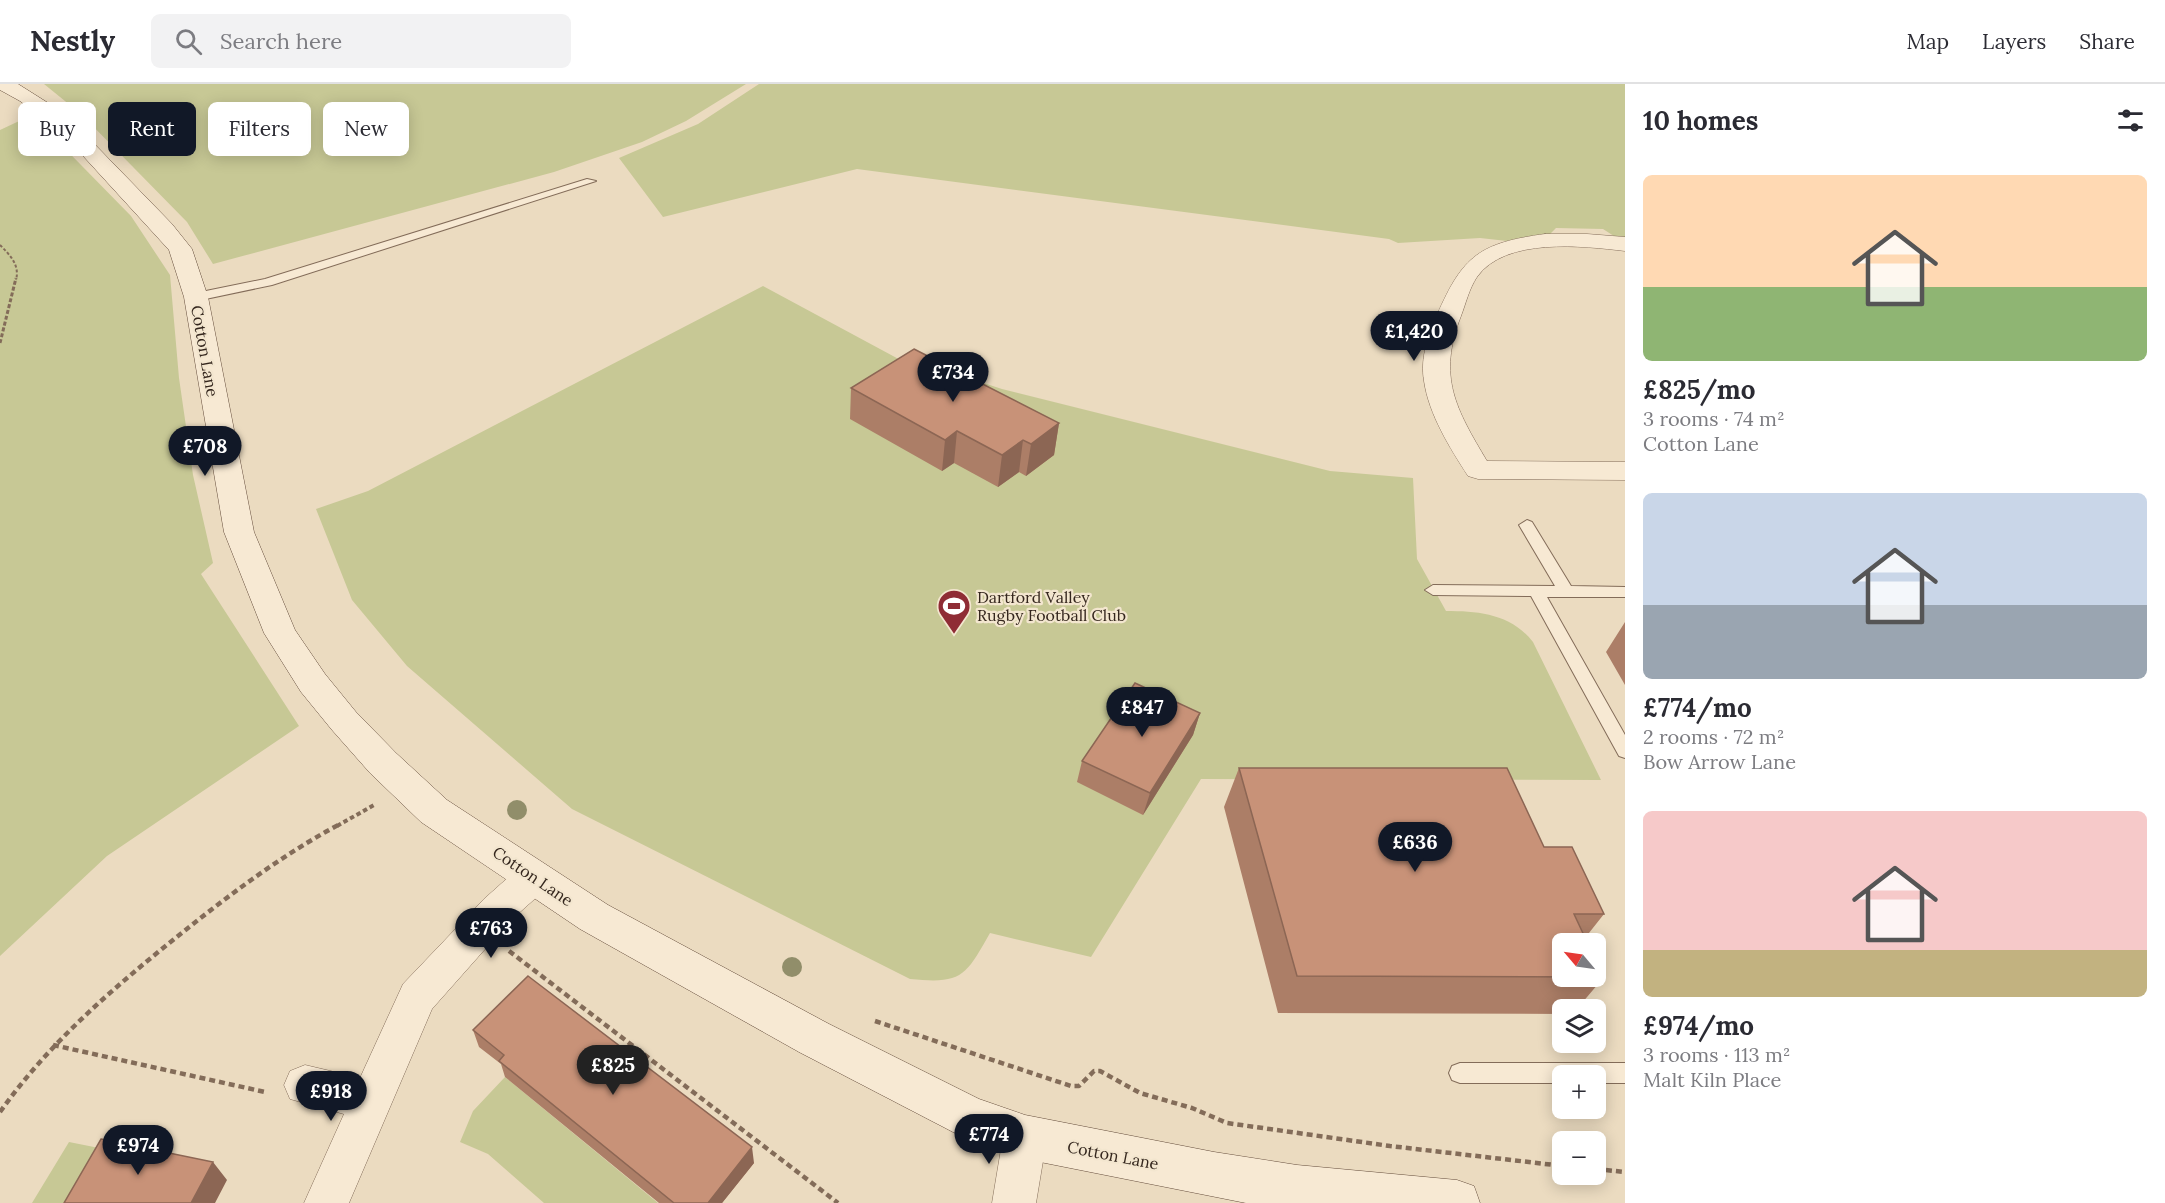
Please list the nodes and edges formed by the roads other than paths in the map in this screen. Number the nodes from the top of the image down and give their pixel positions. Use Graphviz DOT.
graph roads {
  1 [pos="4,84"];
  2 [pos="591,181"];
  3 [pos="1625,244"];
  4 [pos="196,297"];
  5 [pos="1625,471"];
  6 [pos="1527,525"];
  7 [pos="1433,590"];
  8 [pos="1536,591"];
  9 [pos="1566,591"];
  10 [pos="1625,592"];
  11 [pos="1625,751"];
  12 [pos="534,877"];
  13 [pos="1460,1073"];
  14 [pos="1625,1073"];
  15 [pos="287,1089"];
  16 [pos="370,1100"];
  17 [pos="1025,1137"];
  18 [pos="326,1203"];
  19 [pos="1014,1203"];
  20 [pos="1457,1203"];
  1 -- 4 [label="main road, Cotton Lane"];
  2 -- 4 [label="lane"];
  3 -- 5 [label="street"];
  4 -- 12 [label="main road, Cotton Lane"];
  6 -- 9 [label="lane"];
  7 -- 8 [label="lane"];
  8 -- 9 [label="lane"];
  8 -- 11 [label="lane"];
  9 -- 10 [label="lane"];
  12 -- 16 [label="street"];
  12 -- 17 [label="main road, Cotton Lane"];
  13 -- 14 [label="lane"];
  15 -- 16 [label="street"];
  16 -- 18 [label="street"];
  17 -- 19 [label="street"];
  17 -- 20 [label="main road, Cotton Lane"];
}
